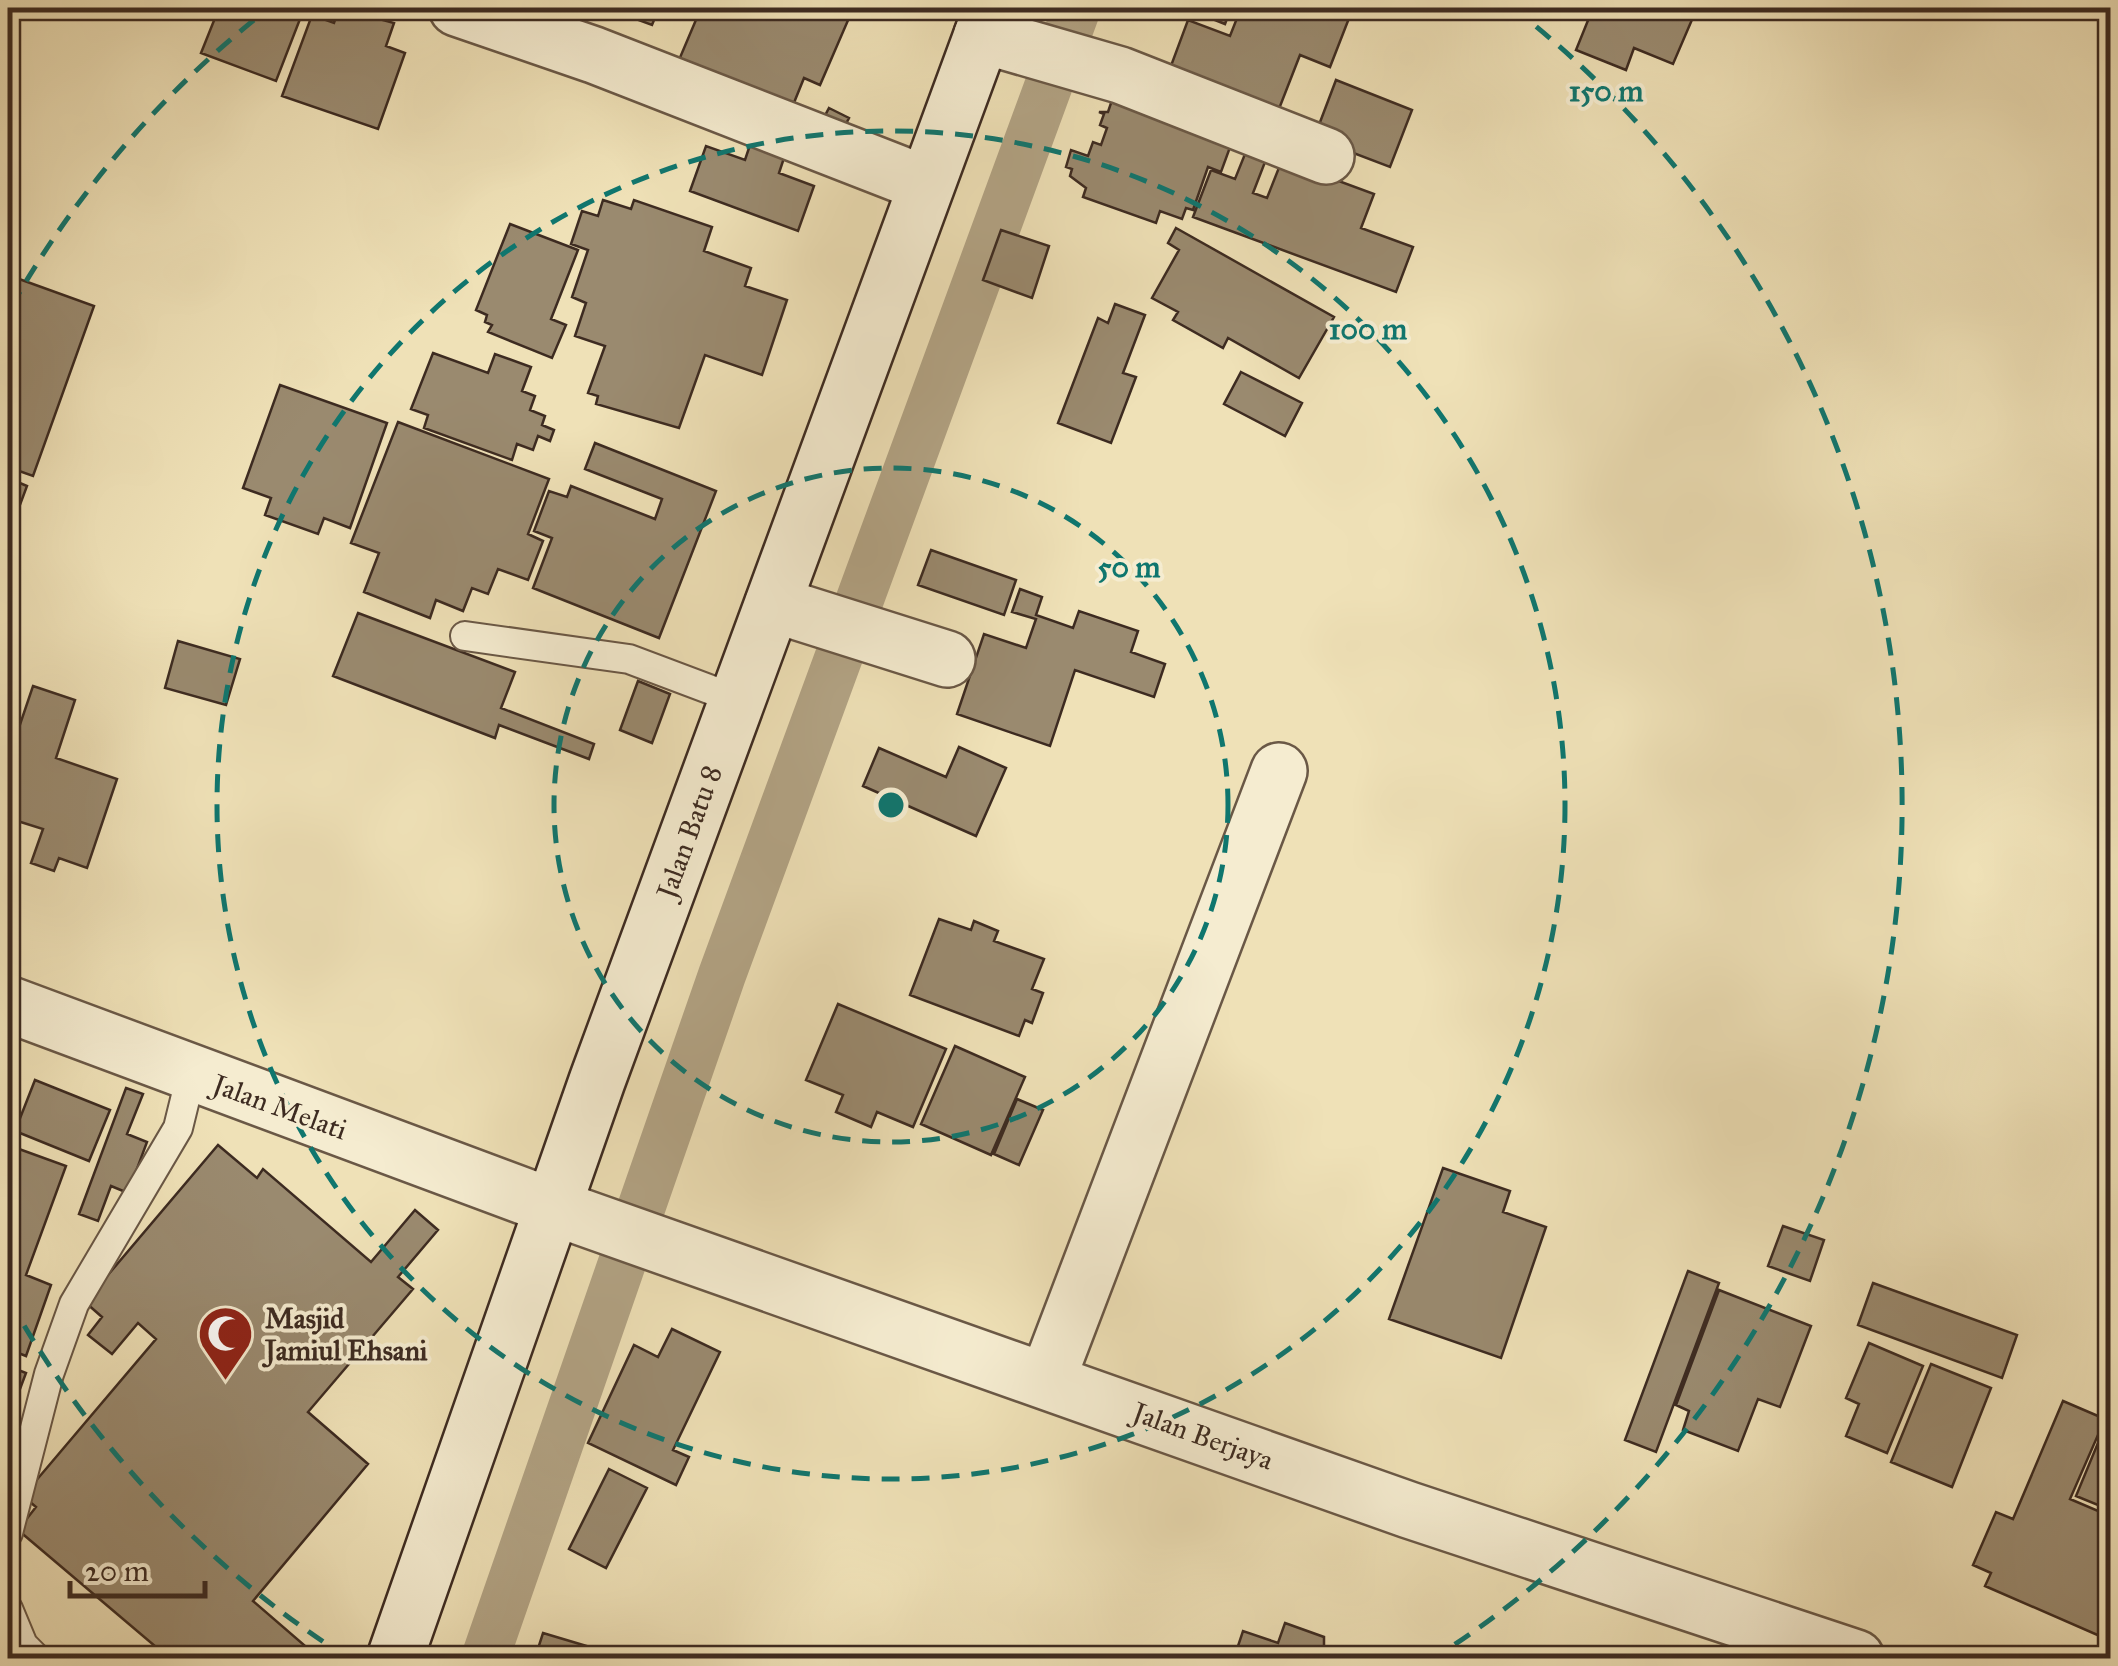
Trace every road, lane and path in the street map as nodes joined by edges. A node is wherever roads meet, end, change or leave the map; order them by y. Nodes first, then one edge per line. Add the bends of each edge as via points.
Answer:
1 (456, 8) edge
2 (998, 31) edge
3 (1326, 156) dead end
4 (925, 184) junction
5 (773, 604) junction
6 (465, 636) dead end
7 (932, 654) dead end
8 (738, 700) junction
9 (1280, 771) dead end
10 (8, 1004) edge
11 (191, 1075) junction
12 (553, 1207) junction
13 (1048, 1380) junction
14 (8, 1533) edge
15 (8, 1608) edge
16 (36, 1658) edge
17 (395, 1658) edge
18 (1856, 1658) edge

1 - 4 street via 594,54
2 - 3 street
2 - 4 street, Jalan Batu 8
4 - 5 street, Jalan Batu 8
5 - 7 street
5 - 8 street, Jalan Batu 8
6 - 8 lane via 629,659
8 - 12 street, Jalan Batu 8
9 - 13 street
10 - 11 street, Jalan Melati
11 - 12 street, Jalan Melati
11 - 14 lane via 178,1128 74,1304
12 - 13 street, Jalan Berjaya
12 - 17 street, Jalan Batu 8
13 - 18 street, Jalan Berjaya via 1409,1510
15 - 16 lane

